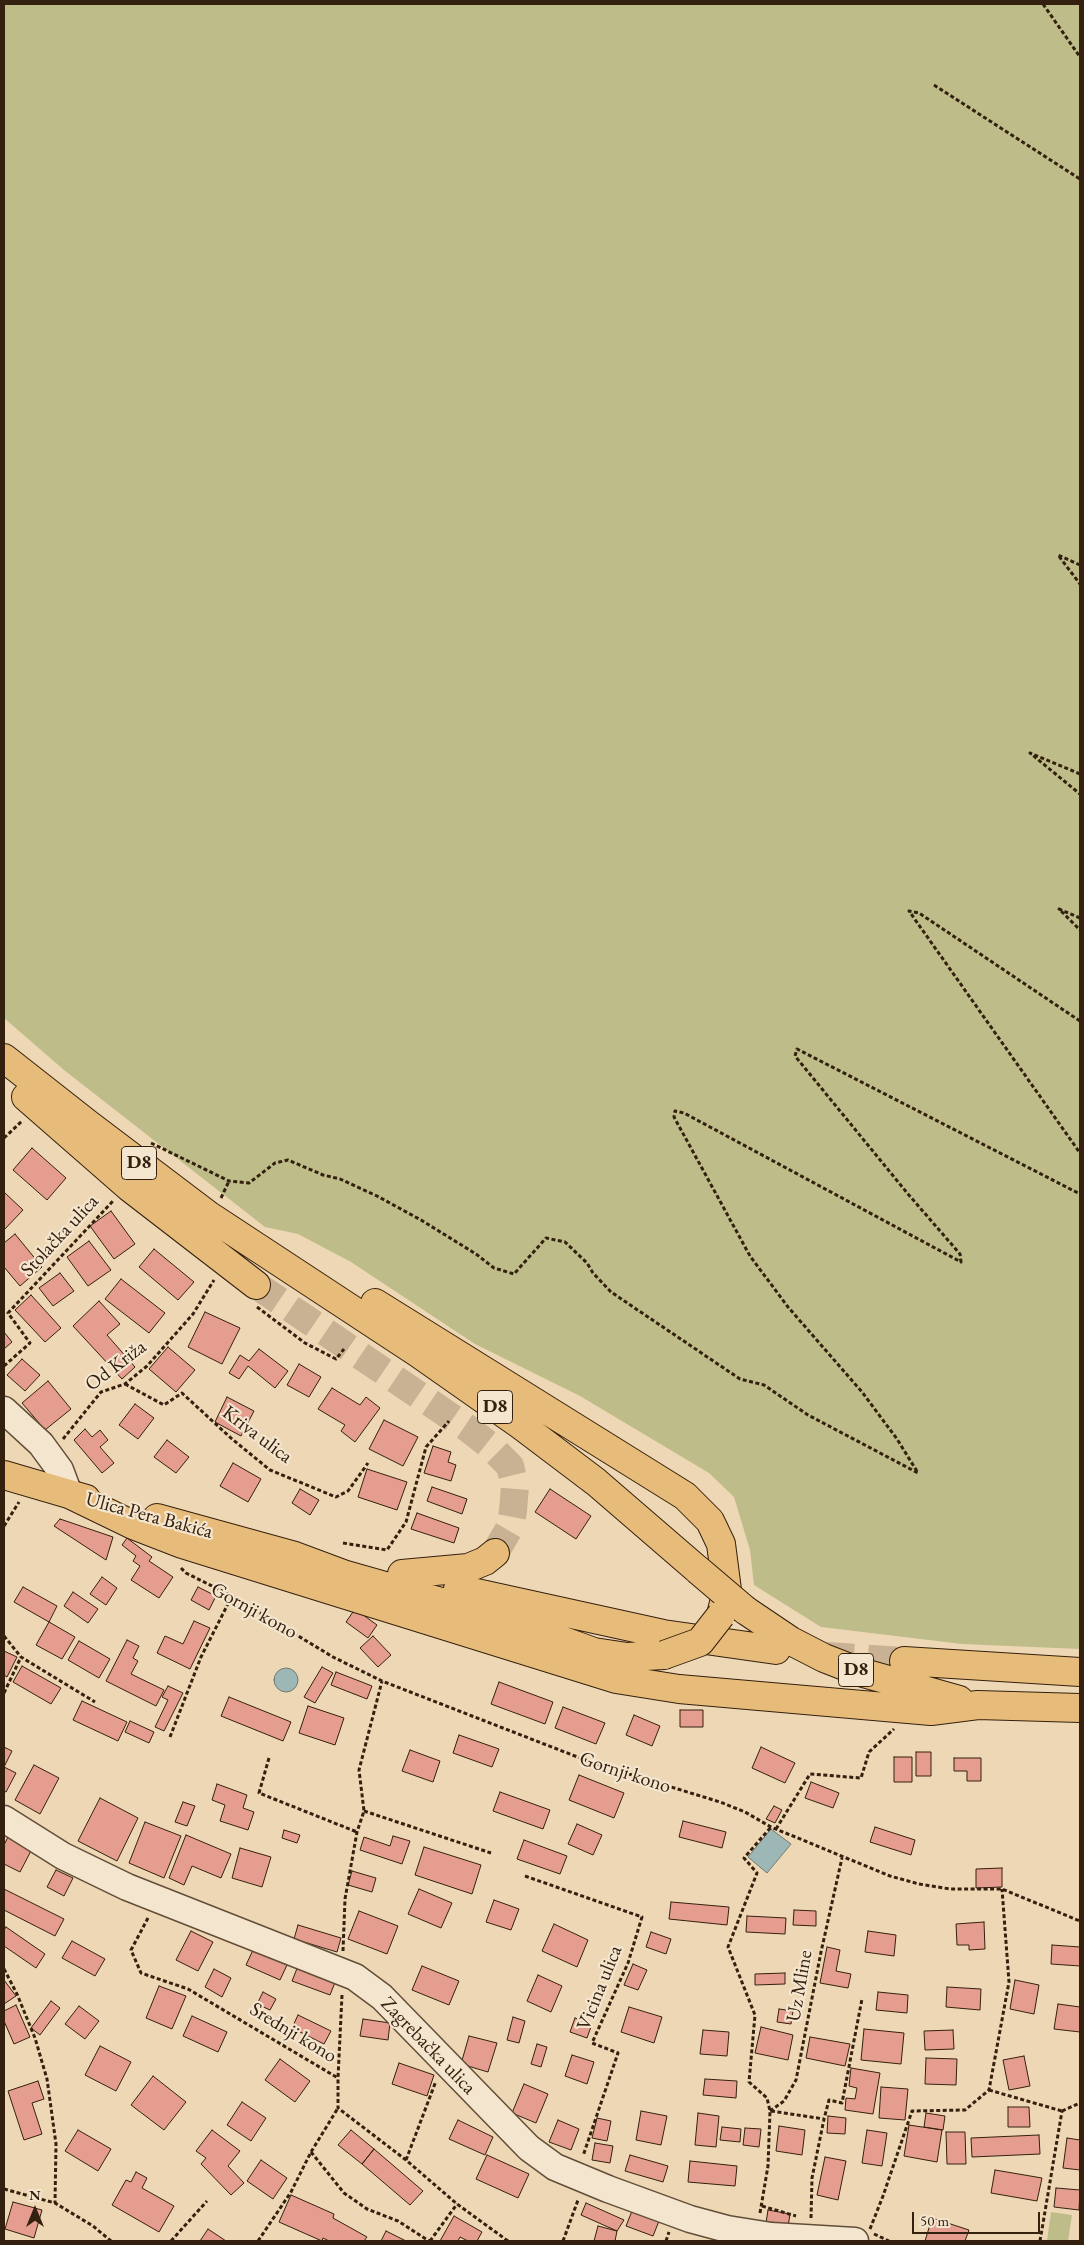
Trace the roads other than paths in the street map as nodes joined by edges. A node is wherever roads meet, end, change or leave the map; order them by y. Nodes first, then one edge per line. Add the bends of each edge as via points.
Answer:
1 (4, 1058) edge
2 (4, 1076) edge
3 (279, 1263) junction
4 (254, 1294) tunnel mouth
5 (4, 1410) edge
6 (4, 1475) edge
7 (69, 1494) junction
8 (495, 1554) tunnel mouth
9 (295, 1556) junction
10 (402, 1574) junction
11 (733, 1613) junction
12 (776, 1650) dead end
13 (904, 1661) tunnel mouth
14 (1080, 1672) edge
15 (978, 1705) junction
16 (1080, 1708) edge
17 (4, 1819) edge
18 (862, 2237) edge

1 - 3 main road, D8 via 158,1178
2 - 4 main road
3 - 11 main road, D8, bridge via 418,1353 596,1482 698,1570
3 - 11 main road via 312,1268 330,1275 685,1496 710,1521 722,1544
5 - 7 street via 41,1444 60,1470
6 - 7 main road, Ulica Pera Bakića
7 - 9 main road, Ulica Pera Bakića
7 - 15 main road via 133,1526 182,1544 616,1679 679,1689 899,1708 942,1710
8 - 10 main road via 468,1568
9 - 10 main road
9 - 11 main road, bridge via 346,1575 508,1621 594,1652 627,1658 664,1655 700,1642
10 - 12 main road via 663,1634
11 - 15 main road, D8 via 860,1672
13 - 14 main road
15 - 16 main road, D8
17 - 18 street, Zagrebačka ulica via 63,1856 127,1888 355,1977 382,1997 493,2113 539,2157 555,2167 690,2219 727,2229 771,2236

